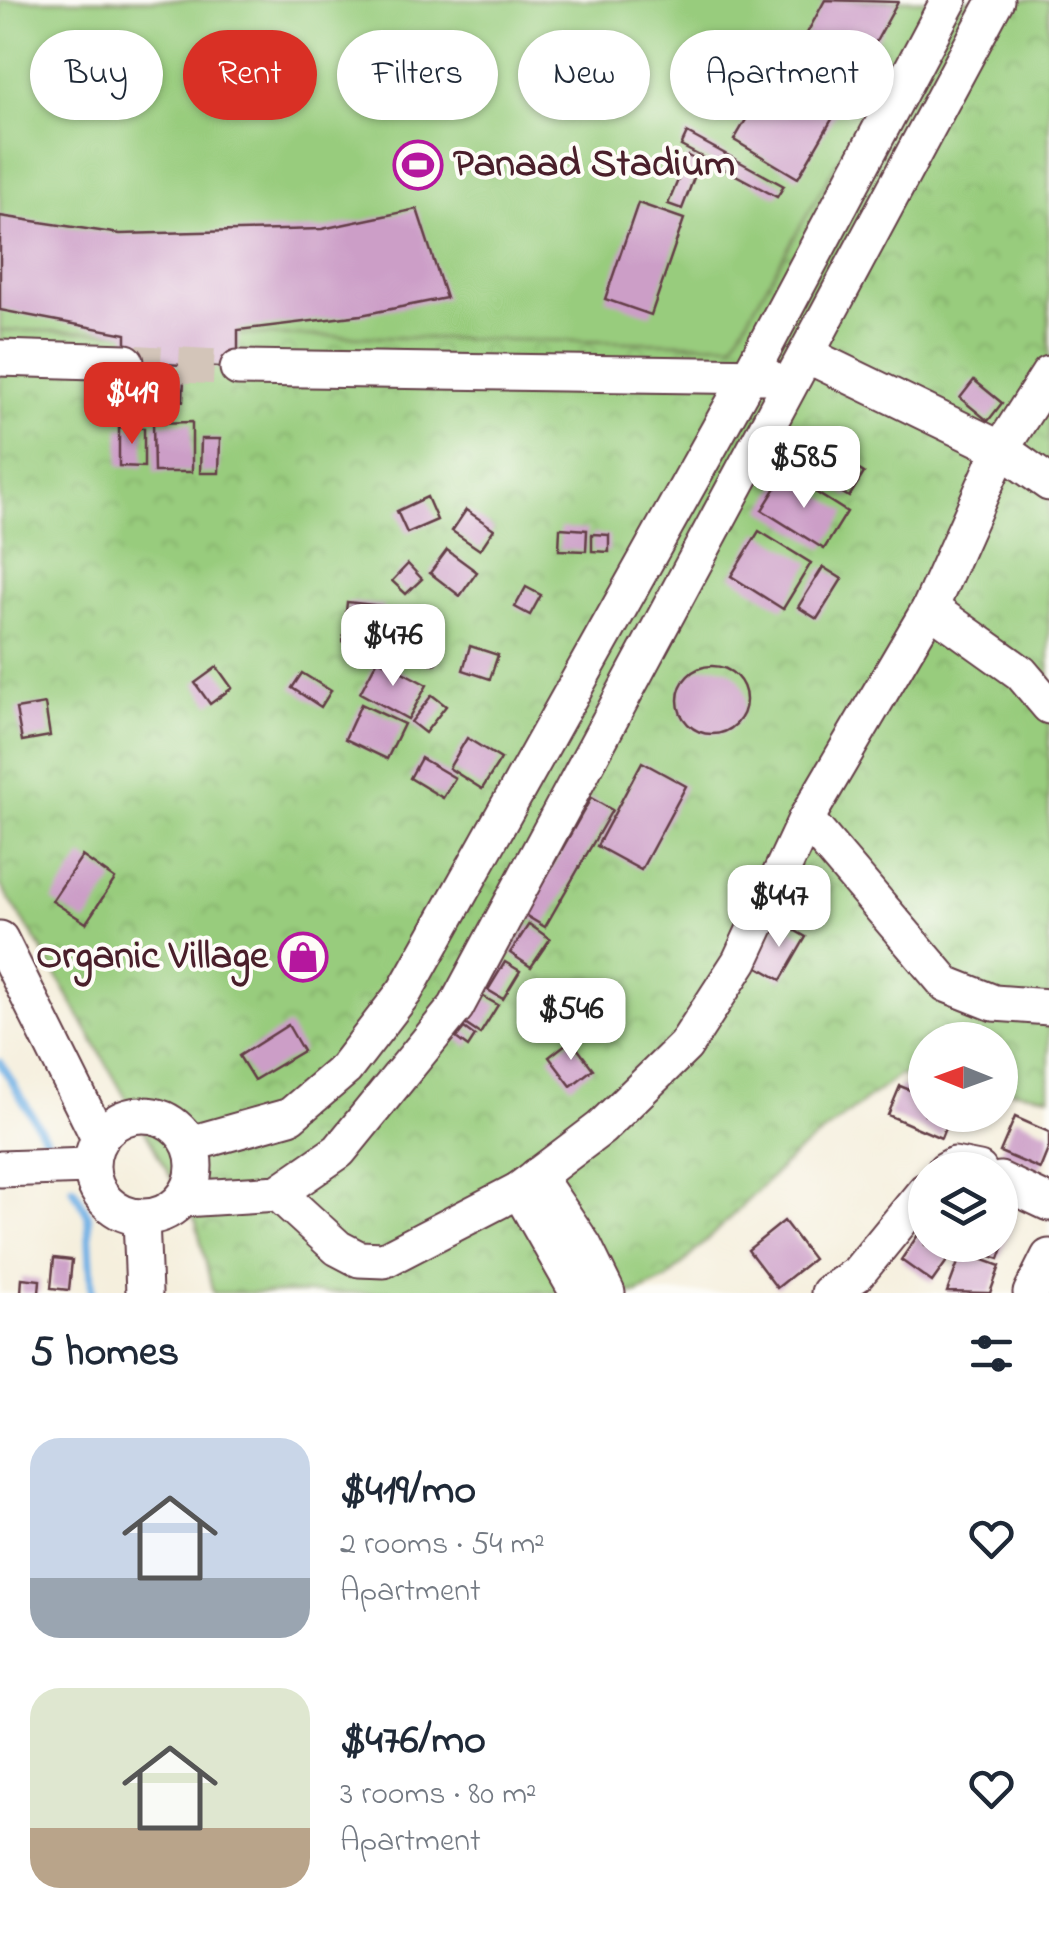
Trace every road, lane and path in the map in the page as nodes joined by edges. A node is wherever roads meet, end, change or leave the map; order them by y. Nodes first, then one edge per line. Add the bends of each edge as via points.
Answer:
1 (949, 0) edge
2 (996, 0) edge
3 (0, 358) edge
4 (126, 362) tunnel mouth
5 (800, 366) junction
6 (238, 368) tunnel mouth
7 (750, 374) junction
8 (1049, 374) edge
9 (1001, 449) junction
10 (1049, 483) edge
11 (930, 608) junction
12 (1049, 706) edge
13 (806, 819) junction
14 (0, 938) edge
15 (1049, 1007) edge
16 (190, 1144) junction
17 (94, 1152) junction
18 (0, 1169) edge
19 (528, 1183) junction
20 (1018, 1188) edge
21 (278, 1193) junction
22 (183, 1198) junction
23 (1049, 1202) edge
24 (908, 1212) edge
25 (140, 1218) junction
26 (1049, 1257) edge
27 (848, 1287) edge
28 (144, 1293) edge
29 (578, 1293) edge
30 (607, 1293) edge
31 (1031, 1293) edge

1 - 7 street
2 - 5 street
3 - 4 street
5 - 7 street
5 - 9 street
5 - 21 street via 456,1006 339,1152
6 - 7 street
7 - 16 street via 406,991 345,1069 290,1116
8 - 9 street
9 - 10 street
9 - 11 street
11 - 12 street via 1021,673
11 - 13 street
13 - 15 street via 946,984 994,1003
13 - 19 street via 740,961 685,1046 601,1128
14 - 17 street
16 - 17 street via 178,1126 144,1113 114,1122
16 - 22 street via 194,1173
17 - 18 street
17 - 25 street via 98,1192 117,1211
19 - 21 street via 384,1260 359,1260 338,1248
19 - 29 street
19 - 30 street via 584,1246
20 - 23 street
21 - 22 street
22 - 25 street via 167,1212
24 - 27 street
25 - 28 street
26 - 31 street

